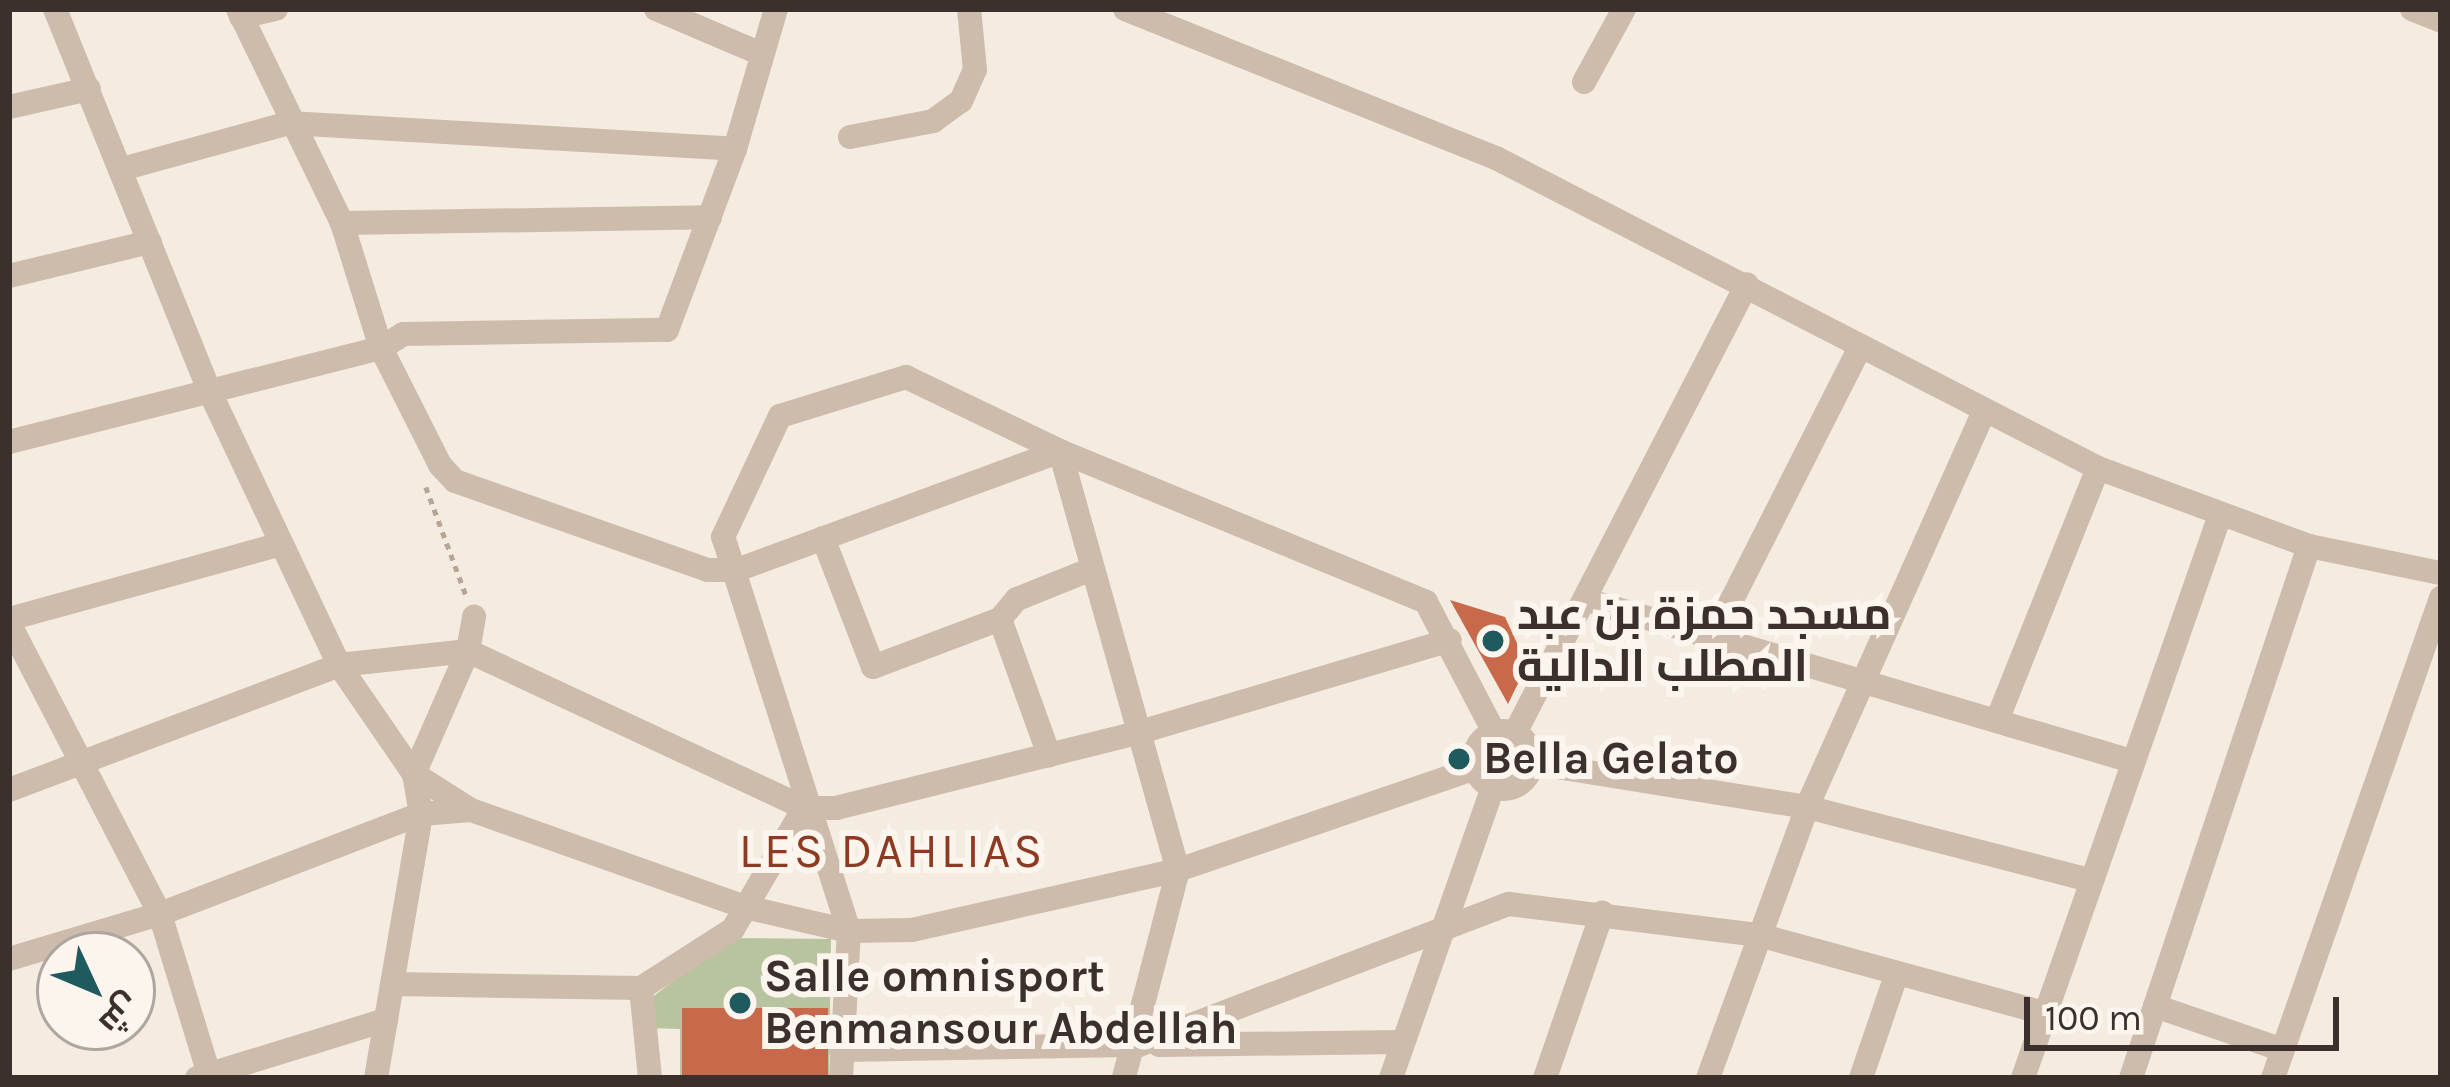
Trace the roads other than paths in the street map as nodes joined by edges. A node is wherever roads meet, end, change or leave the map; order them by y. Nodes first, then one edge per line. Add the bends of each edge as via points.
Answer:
1 (55, 9) edge
2 (276, 9) edge
3 (656, 9) edge
4 (776, 9) edge
5 (968, 9) edge
6 (1125, 9) edge
7 (1624, 9) edge
8 (2412, 9) edge
9 (240, 13) edge
10 (2441, 21) edge
11 (759, 53) junction
12 (1584, 82) dead end
13 (89, 89) junction
14 (9, 107) edge
15 (289, 122) junction
16 (850, 137) dead end
17 (735, 149) junction
18 (122, 170) junction
19 (710, 217) junction
20 (342, 223) junction
21 (150, 242) junction
22 (9, 276) edge
23 (1747, 284) junction
24 (381, 348) junction
25 (1859, 349) junction
26 (209, 390) junction
27 (1984, 412) junction
28 (9, 442) edge
29 (1060, 451) junction
30 (2098, 468) junction
31 (2220, 515) junction
32 (823, 538) junction
33 (278, 545) junction
34 (2309, 546) junction
35 (737, 570) junction
36 (1088, 571) junction
37 (2441, 573) edge
38 (2441, 598) edge
39 (1590, 601) junction
40 (474, 617) road end
41 (1000, 619) junction
42 (9, 621) edge
43 (1713, 637) junction
44 (1450, 640) junction
45 (468, 651) junction
46 (339, 665) junction
47 (1860, 684) junction
48 (1998, 718) junction
49 (1139, 732) junction
50 (1505, 732) junction
51 (1049, 755) junction
52 (2128, 760) junction
53 (1532, 763) junction
54 (78, 764) junction
55 (414, 774) junction
56 (1484, 777) junction
57 (9, 790) edge
58 (1807, 807) junction
59 (804, 808) junction
60 (471, 810) junction
61 (421, 814) junction
62 (1178, 870) junction
63 (2089, 880) junction
64 (745, 907) junction
65 (1602, 913) junction
66 (160, 914) junction
67 (1447, 928) junction
68 (849, 931) junction
69 (1759, 935) junction
70 (9, 959) edge
71 (1897, 973) junction
72 (394, 984) junction
73 (641, 988) junction
74 (2155, 1006) junction
75 (2045, 1013) junction
76 (386, 1020) junction
77 (1402, 1042) junction
78 (1138, 1045) junction
79 (841, 1050) junction
80 (2282, 1050) junction
81 (205, 1077) edge
82 (376, 1078) edge
83 (650, 1078) edge
84 (841, 1078) edge
85 (1124, 1078) edge
86 (1391, 1078) edge
87 (1545, 1078) edge
88 (1708, 1078) edge
89 (1861, 1078) edge
90 (2024, 1078) edge
91 (2131, 1078) edge
92 (2273, 1078) edge

1 - 13 street
2 - 9 street
3 - 11 street
4 - 11 street
5 - 16 street via 975,70 961,100 932,121
6 - 23 street via 1496,158
7 - 12 street
8 - 10 street
9 - 15 street
11 - 17 street
13 - 14 street
13 - 18 street
15 - 17 street
15 - 18 street
15 - 20 street
17 - 19 street
18 - 21 street
19 - 20 street
19 - 24 street via 667,330 403,334
20 - 24 street
21 - 22 street
21 - 26 street
23 - 25 street
23 - 39 street
24 - 26 street
24 - 35 street via 455,481 708,570
25 - 27 street
25 - 43 street
26 - 28 street
26 - 33 street
27 - 30 street
27 - 47 street
29 - 32 street
29 - 35 street via 906,377 780,416 723,537
29 - 36 street
29 - 44 street via 1426,602
30 - 31 street
30 - 48 street
31 - 34 street
31 - 52 street
32 - 35 street
32 - 41 street via 873,667
33 - 42 street
33 - 46 street
34 - 37 street
34 - 74 street
35 - 59 street via 792,738
36 - 41 street via 1017,598
36 - 49 street
38 - 80 street
39 - 43 street
39 - 50 street
40 - 45 street
41 - 51 street
42 - 54 street
43 - 47 street
44 - 49 street
44 - 50 street
45 - 46 street
45 - 55 street
45 - 59 street
46 - 54 street
46 - 55 street
47 - 48 street
47 - 58 street
48 - 52 street
49 - 51 street
49 - 62 street
50 - 53 street
50 - 56 street via 1476,751
51 - 59 street via 836,808
52 - 63 street
53 - 56 street via 1518,784
53 - 58 street
54 - 57 street
54 - 66 street
55 - 60 street
55 - 61 street
56 - 62 street
56 - 67 street
58 - 63 street
58 - 69 street
59 - 64 street
59 - 68 street
60 - 61 street
60 - 64 street via 657,883
61 - 66 street
61 - 72 street
62 - 68 street via 912,930
62 - 78 street
63 - 75 street
64 - 68 street
64 - 73 street via 705,954
65 - 67 street via 1508,904
65 - 69 street
65 - 87 street
66 - 70 street
66 - 81 street
67 - 77 street
67 - 78 street
68 - 79 street
69 - 71 street
69 - 88 street
71 - 75 street
71 - 89 street
72 - 73 street
72 - 76 street
73 - 83 street
74 - 80 street
74 - 91 street
75 - 90 street
76 - 81 street
76 - 82 street
77 - 78 street
77 - 86 street
78 - 79 street
78 - 85 street
79 - 84 street
80 - 92 street

